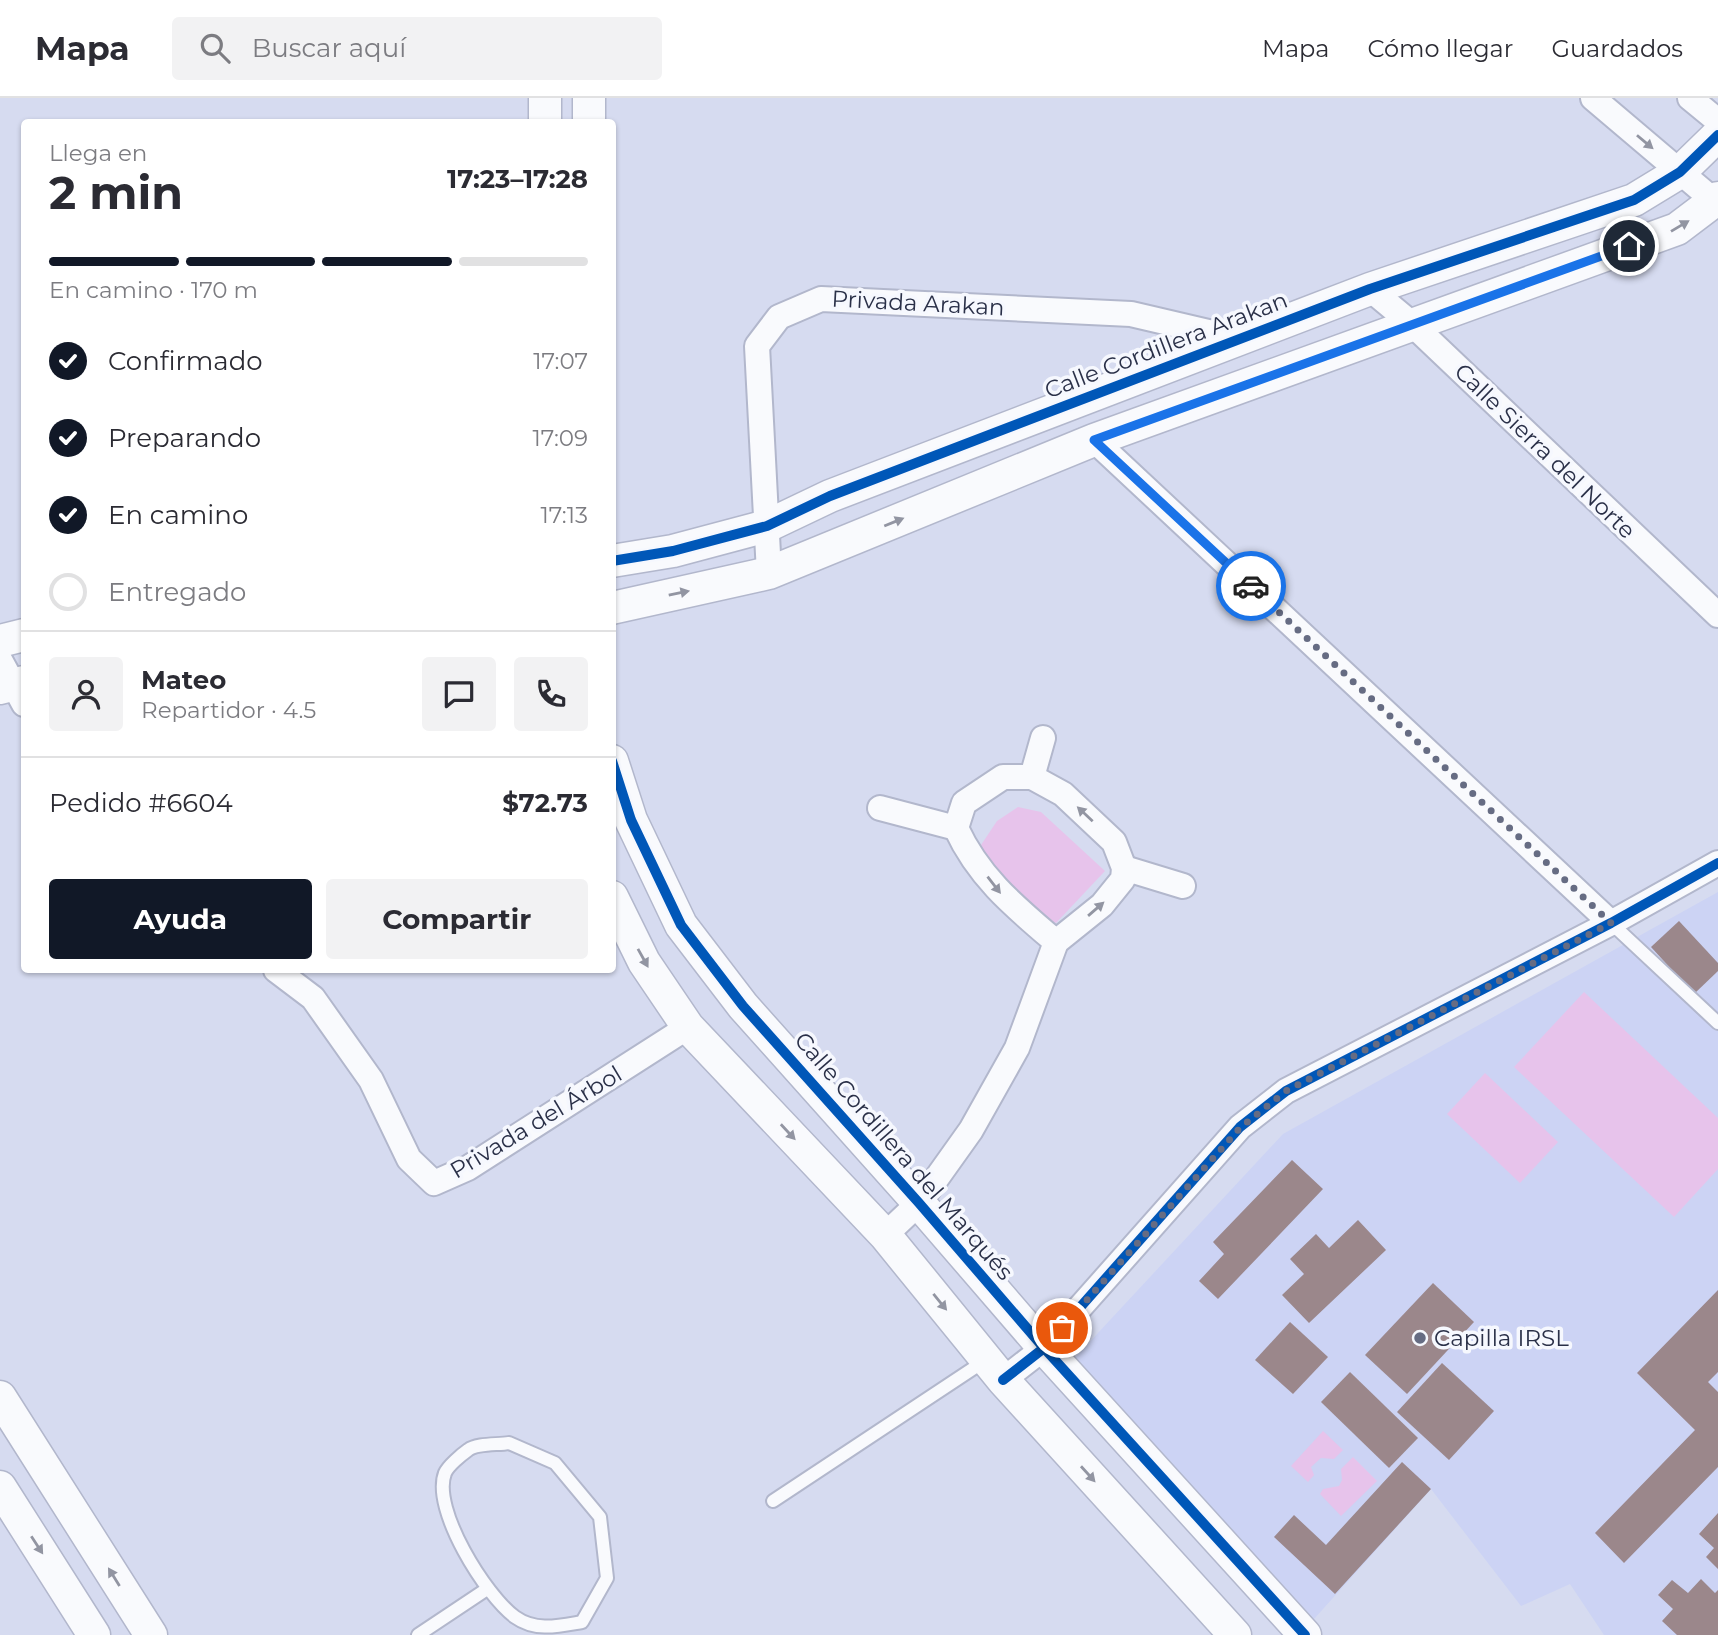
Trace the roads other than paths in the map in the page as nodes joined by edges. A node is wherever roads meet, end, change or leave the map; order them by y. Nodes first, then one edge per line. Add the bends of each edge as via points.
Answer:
1 (545, 98) edge
2 (589, 98) edge
3 (1593, 98) edge
4 (1690, 98) edge
5 (545, 119) edge
6 (589, 119) edge
7 (1718, 121) edge
8 (1718, 135) edge
9 (1680, 172) junction
10 (1717, 201) edge
11 (1370, 289) junction
12 (1412, 324) junction
13 (1238, 340) junction
14 (1094, 440) junction
15 (766, 526) junction
16 (616, 560) edge
17 (769, 573) junction
18 (616, 607) edge
19 (1718, 615) edge
20 (21, 636) edge
21 (0, 641) edge
22 (1043, 738) dead end
23 (616, 773) edge
24 (1032, 777) junction
25 (880, 808) dead end
26 (956, 828) junction
27 (1718, 863) edge
28 (1124, 868) junction
29 (1183, 886) dead end
30 (616, 905) edge
31 (1611, 923) junction
32 (1056, 942) junction
33 (280, 973) edge
34 (1718, 1023) edge
35 (688, 1027) junction
36 (919, 1203) junction
37 (885, 1234) junction
38 (1044, 1348) junction
39 (995, 1370) junction
40 (0, 1397) edge
41 (0, 1487) edge
42 (773, 1501) dead end
43 (487, 1589) junction
44 (139, 1631) edge
45 (94, 1635) edge
46 (418, 1635) edge
47 (1235, 1635) edge
48 (1305, 1635) edge

1 - 5 street
2 - 6 street
3 -> 9 street
4 - 7 street
8 - 9 street, Calle Cordillera Arakan
9 - 10 street
9 - 11 street, Calle Cordillera Arakan via 1634,201
12 -> 10 street via 1677,229
11 - 12 street, Calle Sierra del Norte
11 - 13 street, Calle Cordillera Arakan
12 - 14 street
12 - 19 street, Calle Sierra del Norte
13 - 15 street, Calle Cordillera Arakan via 831,495
13 - 15 street, Privada Arakan via 1131,314 821,299 779,317 757,346
17 -> 14 street
14 - 31 street
15 - 16 street, Calle Cordillera Arakan via 673,551
15 - 17 street, Privada Arakan
18 -> 17 street
20 - 21 street
22 - 24 street
23 - 36 street, Calle Cordillera del Marqués via 631,820 681,925 743,1006
24 - 26 street via 1003,777 964,803
28 -> 24 street via 1114,842 1063,794
25 - 26 street
26 -> 32 street via 966,849 1002,895
27 - 31 street
28 - 29 street
32 -> 28 street via 1102,905 1123,879
30 -> 35 street via 644,962
31 - 34 lane
31 - 38 street via 1286,1091 1240,1128
32 - 36 street via 1017,1048 971,1130
33 - 35 street, Privada del Árbol via 313,998 370,1080 409,1159 434,1183 468,1168
35 -> 37 street
36 - 37 street
36 - 38 street, Calle Cordillera del Marqués
37 -> 39 street
38 - 39 street
38 - 48 street, Calle Cordillera del Marqués
39 - 42 lane
39 -> 47 street
44 -> 40 street
41 -> 45 street
43 - 43 lane via 516,1618 546,1628 582,1622 607,1578 600,1517 555,1463 509,1443 470,1448 446,1473 443,1502 454,1532
43 - 46 lane

